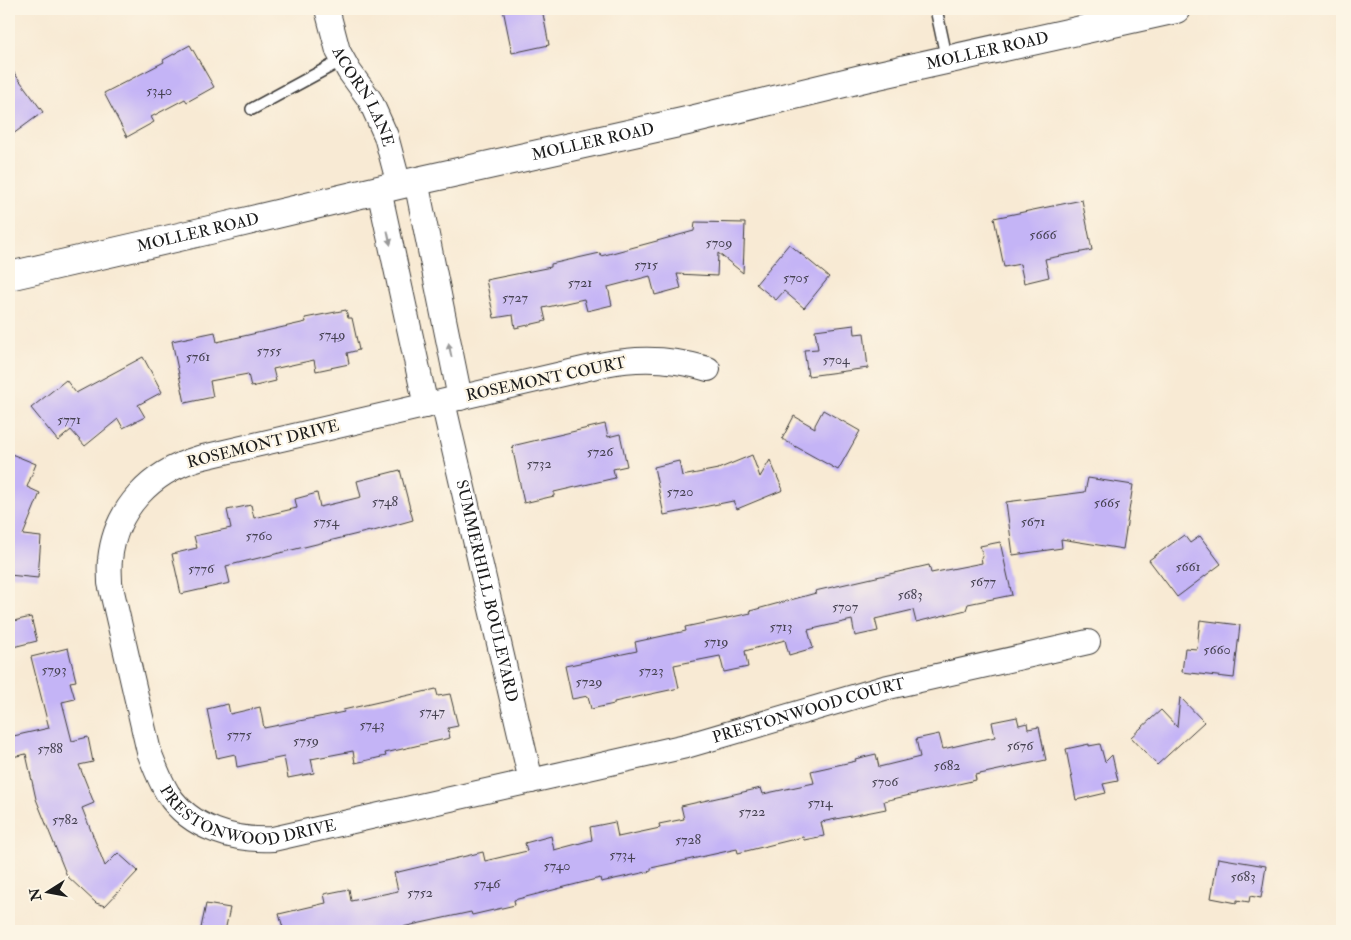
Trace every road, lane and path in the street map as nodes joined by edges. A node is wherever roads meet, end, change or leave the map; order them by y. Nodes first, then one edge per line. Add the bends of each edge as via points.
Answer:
1 (327, 9) edge
2 (936, 9) edge
3 (1176, 9) edge
4 (344, 59) junction
5 (947, 60) junction
6 (252, 109) dead end
7 (398, 185) junction
8 (9, 276) edge
9 (708, 368) dead end
10 (443, 402) junction
11 (112, 595) joint
12 (1088, 642) dead end
13 (531, 780) junction

1 - 4 street, ACORN LANE via 338,51
2 - 5 lane
3 - 5 street, MOLLER ROAD
4 - 6 lane
4 - 7 street, ACORN LANE via 374,109 391,151
5 - 7 street, MOLLER ROAD
7 - 8 street, MOLLER ROAD
10 -> 7 street, SUMMERHILL BOULEVARD
7 -> 10 street, SUMMERHILL BOULEVARD
9 - 10 street, ROSEMONT COURT via 665,360 614,362
10 - 11 street, ROSEMONT DRIVE via 199,458 165,472 137,494 124,514 110,559
10 - 13 street, SUMMERHILL BOULEVARD
11 - 13 street, PRESTONWOOD DRIVE via 157,775 176,804 194,820 215,831 237,838 273,839
12 - 13 street, PRESTONWOOD COURT via 884,688 686,746

